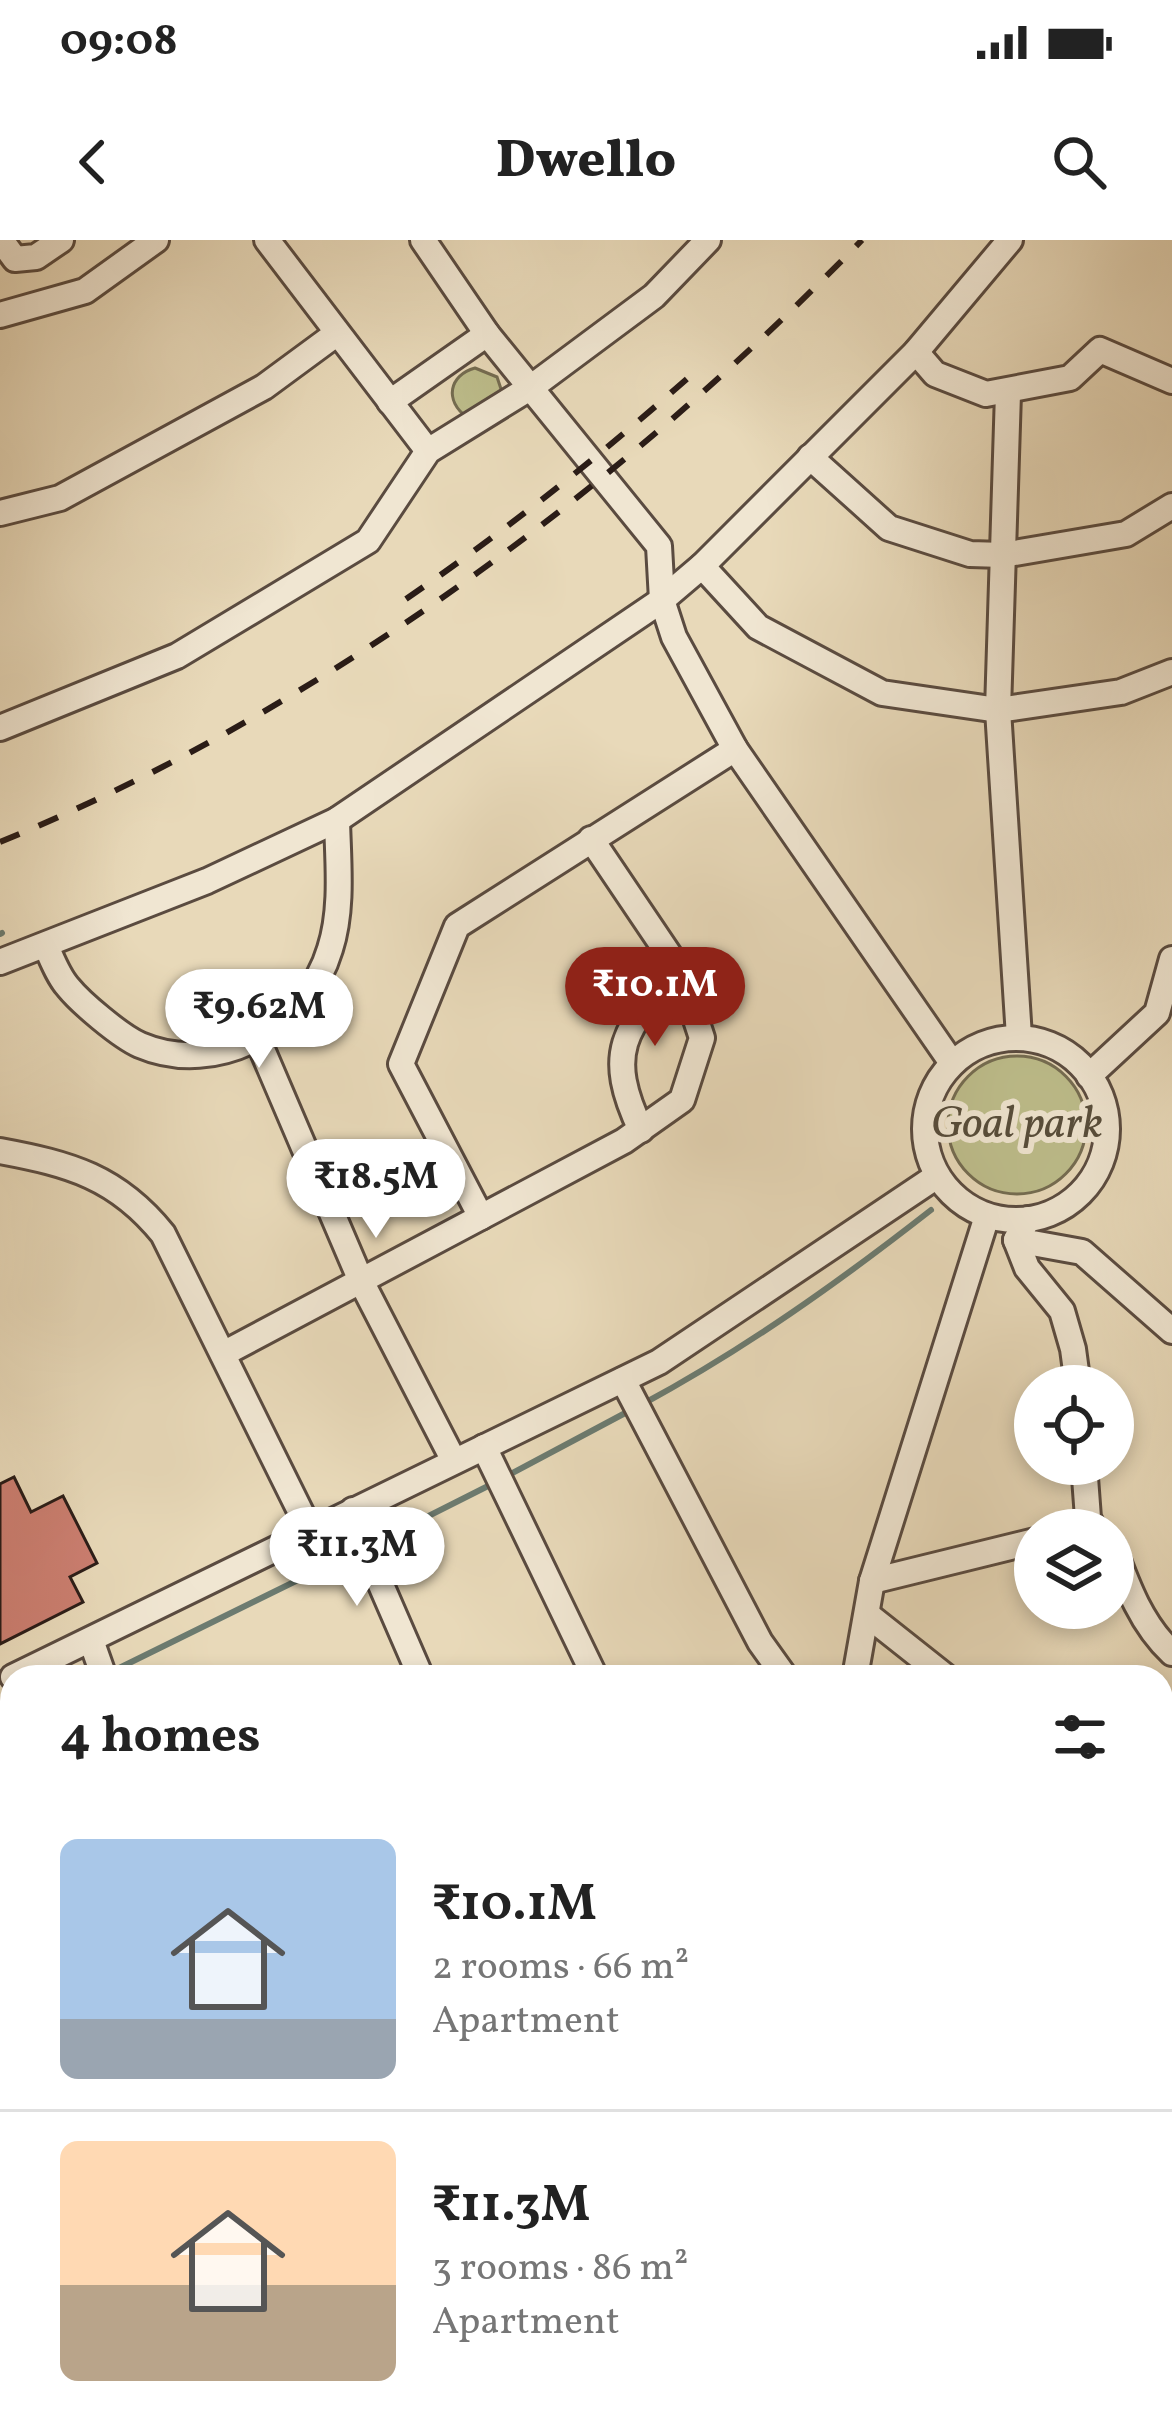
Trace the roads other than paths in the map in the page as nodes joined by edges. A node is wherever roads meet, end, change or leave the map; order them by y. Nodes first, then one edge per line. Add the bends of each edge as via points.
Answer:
1 (1, 240) edge
2 (61, 240) edge
3 (157, 240) edge
4 (267, 240) edge
5 (708, 240) edge
6 (1010, 240) edge
7 (436, 245) edge
8 (0, 315) edge
9 (336, 334) junction
10 (487, 334) junction
11 (916, 352) junction
12 (1172, 381) edge
13 (533, 386) junction
14 (1008, 393) junction
15 (390, 402) junction
16 (428, 451) junction
17 (810, 457) junction
18 (1172, 506) edge
19 (0, 513) edge
20 (1003, 554) junction
21 (702, 566) junction
22 (662, 600) junction
23 (1172, 673) edge
24 (998, 710) junction
25 (0, 728) edge
26 (735, 749) junction
27 (337, 820) junction
28 (591, 839) junction
29 (46, 946) junction
30 (1172, 959) edge
31 (0, 962) edge
32 (680, 970) junction
33 (1019, 1037) junction
34 (257, 1040) junction
35 (952, 1063) junction
36 (1090, 1076) junction
37 (641, 1130) junction
38 (0, 1151) edge
39 (937, 1176) junction
40 (987, 1216) junction
41 (481, 1217) junction
42 (1022, 1229) junction
43 (361, 1281) junction
44 (1172, 1330) edge
45 (223, 1354) junction
46 (1075, 1365) edge
47 (623, 1380) junction
48 (484, 1447) junction
49 (454, 1461) junction
50 (353, 1510) junction
51 (310, 1531) junction
52 (1014, 1546) edge
53 (872, 1581) junction
54 (1134, 1600) edge
55 (868, 1616) junction
56 (91, 1640) junction
57 (1172, 1653) edge
58 (38, 1665) edge
59 (100, 1665) edge
60 (408, 1665) edge
61 (589, 1665) edge
62 (776, 1665) edge
63 (858, 1665) edge
64 (931, 1665) edge

1 - 2 street via 15,259 36,257
3 - 8 street via 85,291
4 - 9 street
5 - 13 street via 654,296
6 - 11 street
7 - 10 street
9 - 15 street
9 - 19 street via 263,387 60,498
10 - 13 street
10 - 15 street
11 - 14 street via 935,374 986,394
11 - 17 street
12 - 14 street via 1100,350 1070,378
13 - 16 street
13 - 22 street via 659,547
14 - 20 street
15 - 16 street
16 - 25 street via 368,541 177,656
17 - 20 street via 889,527 970,554
17 - 21 street
18 - 20 street via 1126,534
20 - 24 street
21 - 22 street
21 - 24 street via 758,627 883,693
22 - 26 street
22 - 27 street
23 - 24 street via 1121,692
24 - 33 street
26 - 28 street
26 - 35 street
27 - 29 street
27 - 34 street via 330,950 302,1004
28 - 32 street
28 - 41 street via 457,926 400,1064
29 - 31 street
29 - 34 street via 66,986 139,1045 196,1057
30 - 36 street via 1157,1013
32 - 37 street via 645,1008 620,1055 623,1091
32 - 37 street via 702,1038 682,1100
33 - 35 street via 972,1048
33 - 36 street via 1069,1054
34 - 43 street
35 - 39 street via 925,1117
36 - 42 street via 1106,1117 1100,1163 1071,1201
37 - 41 street
38 - 45 street via 55,1161 139,1204 164,1234
39 - 40 street
39 - 47 street
40 - 42 street
40 - 53 street
41 - 43 street
42 - 44 street via 1082,1252
42 - 46 street via 1027,1268 1062,1311
43 - 45 street
43 - 49 street
45 - 51 street
47 - 48 street
47 - 62 street
48 - 49 street
48 - 61 street
49 - 50 street
50 - 51 street
50 - 60 street
51 - 56 street
52 - 53 street
53 - 55 street
54 - 57 street
55 - 63 street
55 - 64 street
56 - 58 street
56 - 59 street

